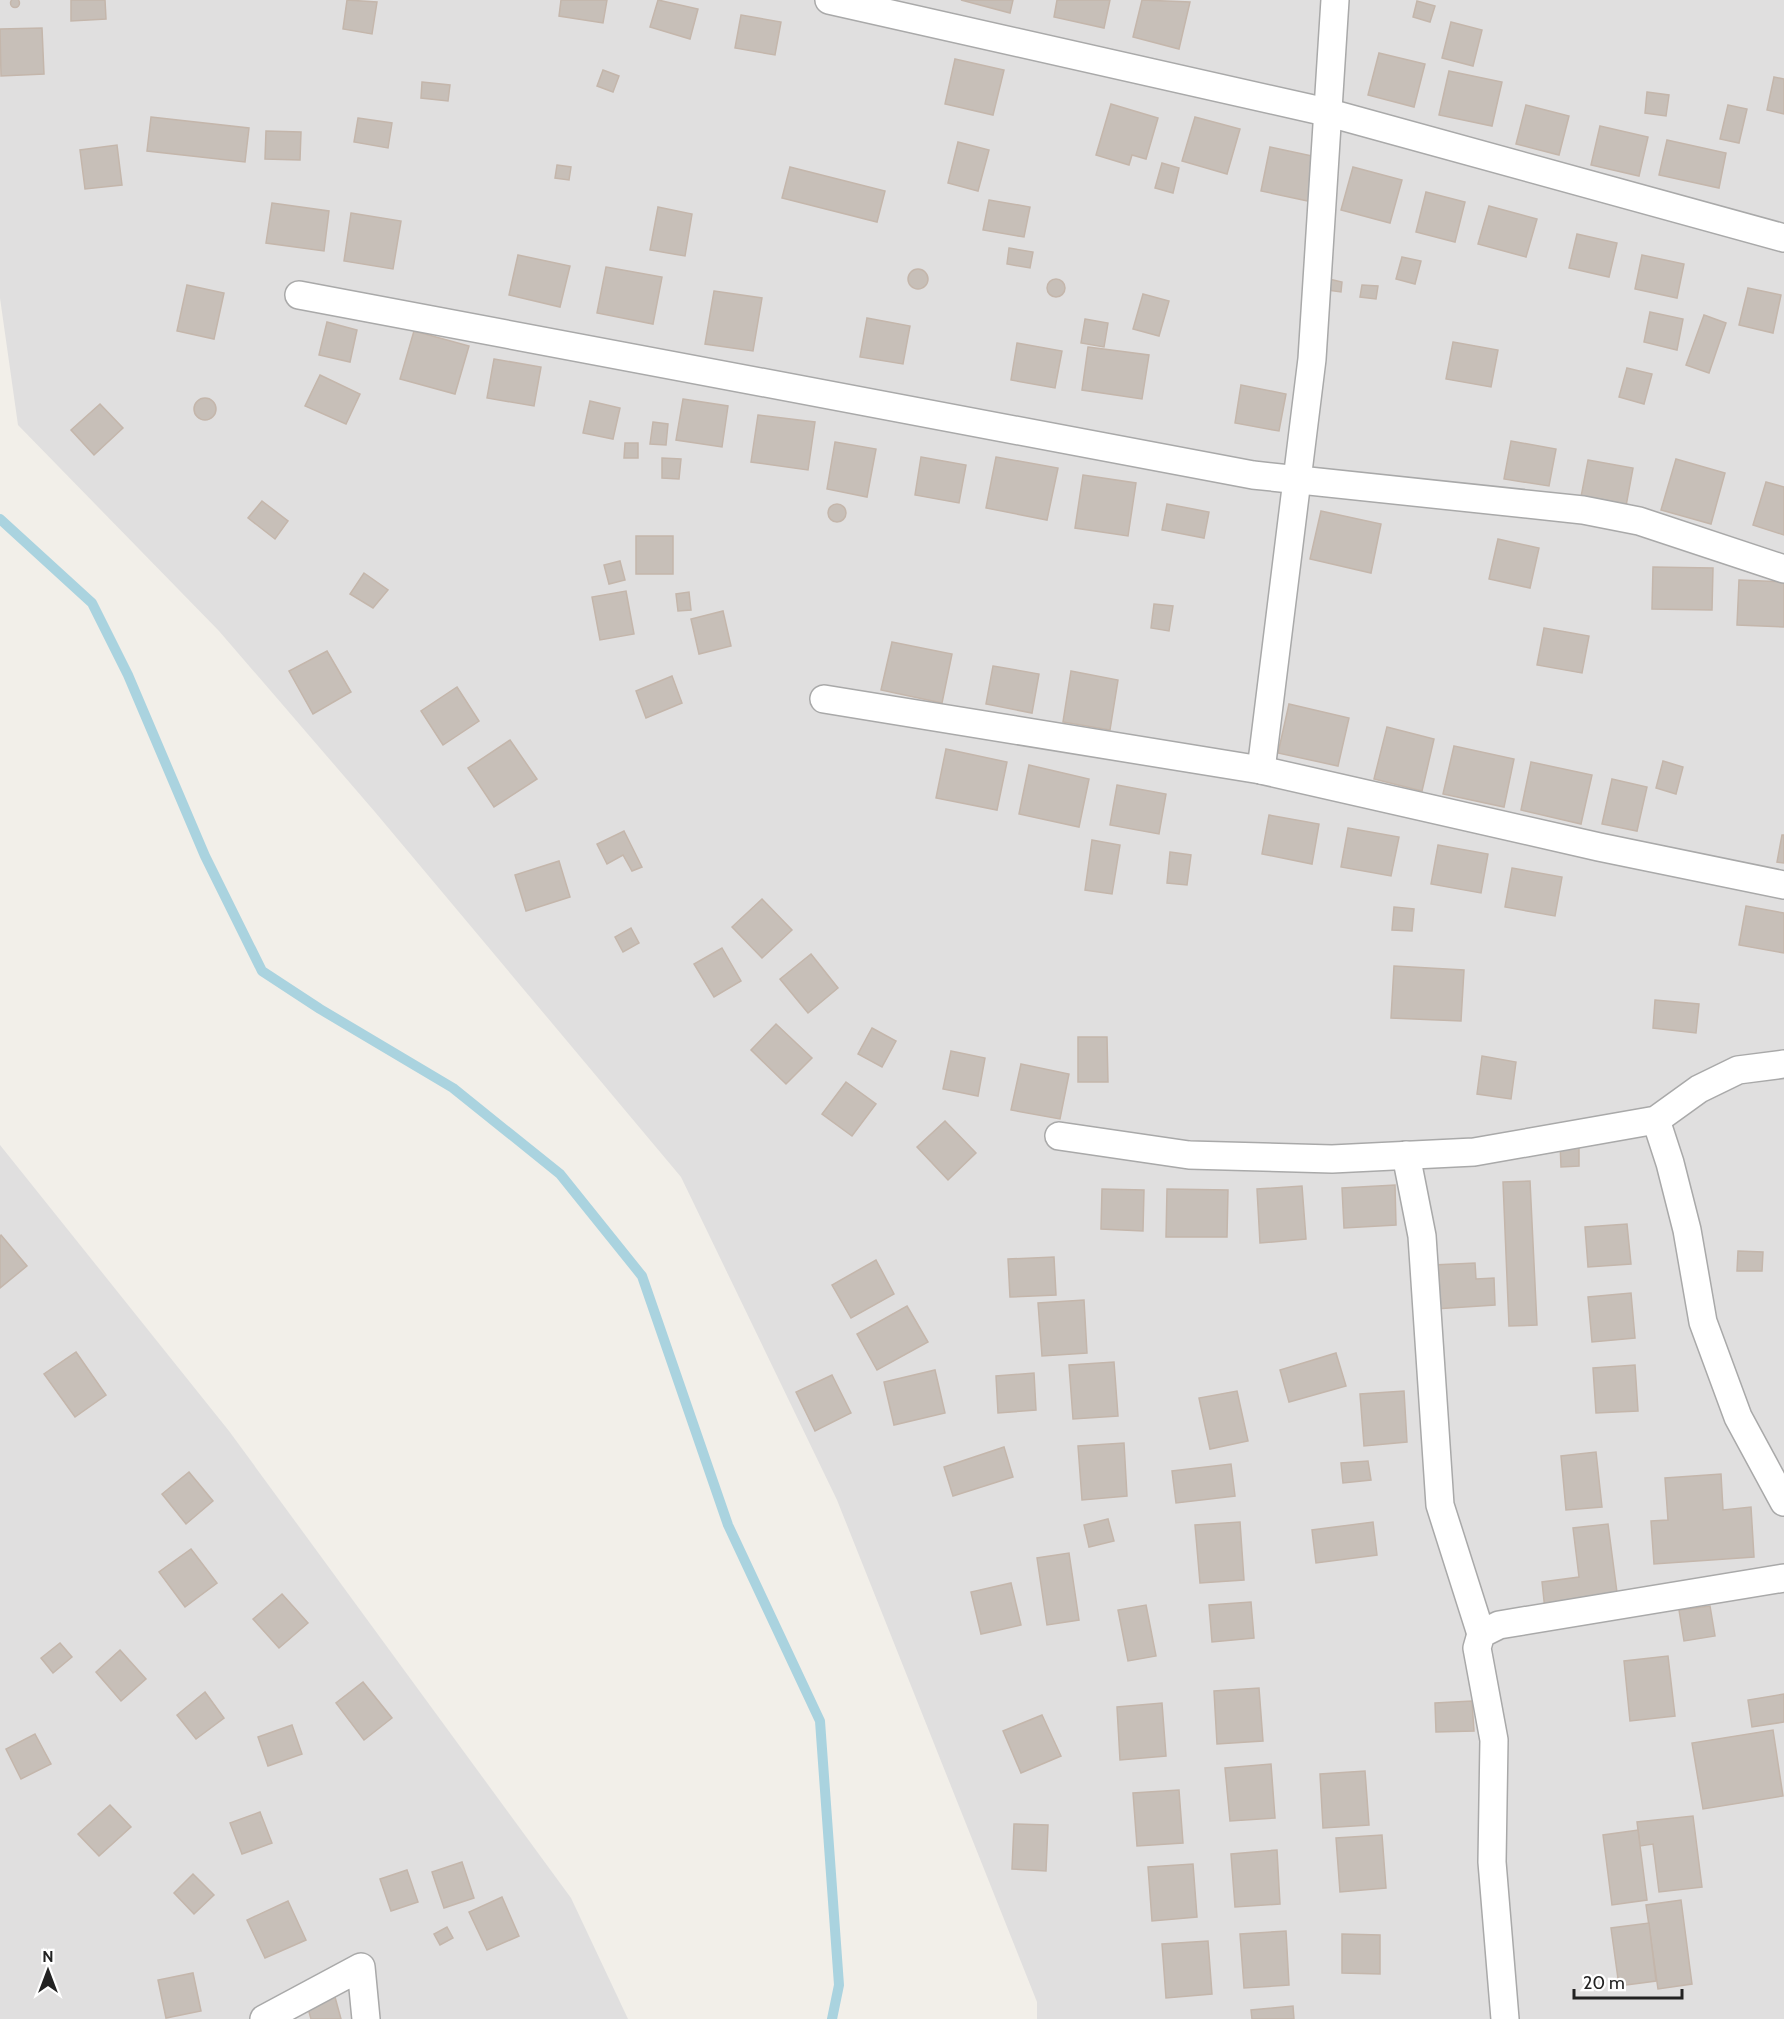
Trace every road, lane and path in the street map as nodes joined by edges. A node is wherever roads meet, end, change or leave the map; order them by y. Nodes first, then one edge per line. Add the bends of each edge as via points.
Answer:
1 (829, 0) edge
2 (1335, 0) edge
3 (1326, 112) junction
4 (1784, 238) edge
5 (299, 296) dead end
6 (1297, 480) junction
7 (1784, 569) edge
8 (824, 699) dead end
9 (1262, 770) junction
10 (1784, 885) edge
11 (1784, 1064) edge
12 (1656, 1120) junction
13 (1059, 1136) dead end
14 (1406, 1155) junction
15 (1784, 1502) edge
16 (1784, 1578) edge
17 (1481, 1634) junction
18 (264, 2019) edge
19 (366, 2019) edge
20 (1505, 2019) edge

1 - 3 street
2 - 3 street
3 - 4 street
3 - 6 street via 1312,359
5 - 6 street via 1242,473
6 - 7 street via 1583,510 1639,521
6 - 9 street
8 - 9 street
9 - 10 street
11 - 12 street via 1738,1070 1699,1089
12 - 14 street via 1474,1152
12 - 15 street via 1687,1230 1703,1322 1738,1417
13 - 14 street via 1189,1155 1332,1159
14 - 17 street via 1422,1236 1440,1505
16 - 17 street via 1499,1625
17 - 20 street via 1476,1648 1494,1740 1492,1862
18 - 19 street via 361,1967

